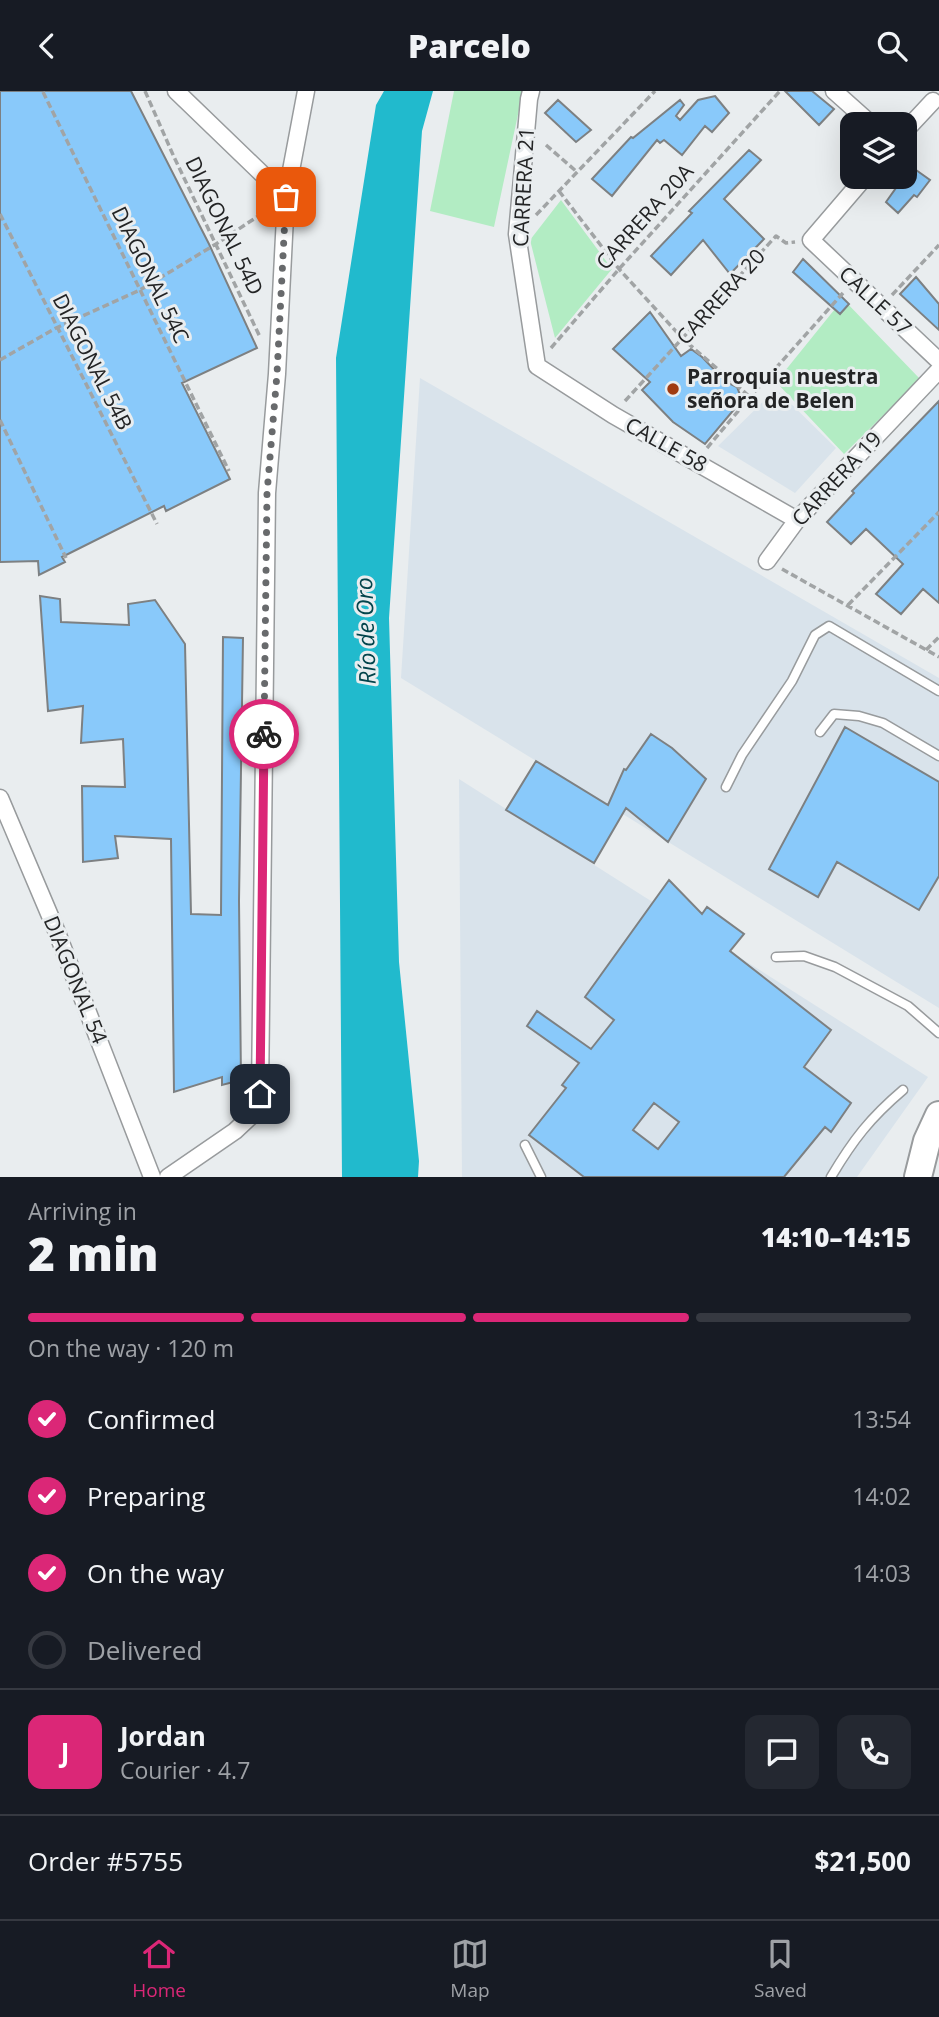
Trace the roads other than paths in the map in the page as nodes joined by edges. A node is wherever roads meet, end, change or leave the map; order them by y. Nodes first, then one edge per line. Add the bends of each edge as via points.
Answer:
1 (176, 91) edge
2 (306, 91) edge
3 (531, 91) edge
4 (834, 91) edge
5 (931, 100) edge
6 (858, 112) edge
7 (917, 117) edge
8 (855, 189) edge
9 (286, 197) junction
10 (939, 361) edge
11 (537, 366) joint
12 (939, 370) edge
13 (797, 520) junction
14 (767, 561) road end
15 (939, 691) edge
16 (820, 732) dead end
17 (939, 756) edge
18 (726, 787) dead end
19 (0, 798) edge
20 (776, 957) dead end
21 (939, 1033) edge
22 (903, 1090) dead end
23 (939, 1115) edge
24 (525, 1145) dead end
25 (148, 1172) edge
26 (168, 1177) edge
27 (541, 1177) edge
28 (831, 1177) edge
29 (918, 1177) edge

1 - 9 street
2 - 9 street
3 - 11 street, CARRERA 21 via 517,234
4 - 6 street
5 - 7 street
8 - 10 street, CALLE 57 via 811,240
9 - 26 street via 267,493 260,1094 251,1117
11 - 13 street, CALLE 58
12 - 13 street, CARRERA 19
13 - 14 street, CARRERA 19
15 - 18 lane via 829,626 815,635
16 - 17 lane via 834,714 859,716 883,723
19 - 25 street, DIAGONAL 54 via 56,930
20 - 21 lane via 804,956 835,967 908,1006
22 - 28 lane via 853,1141
23 - 29 highway
24 - 27 lane

